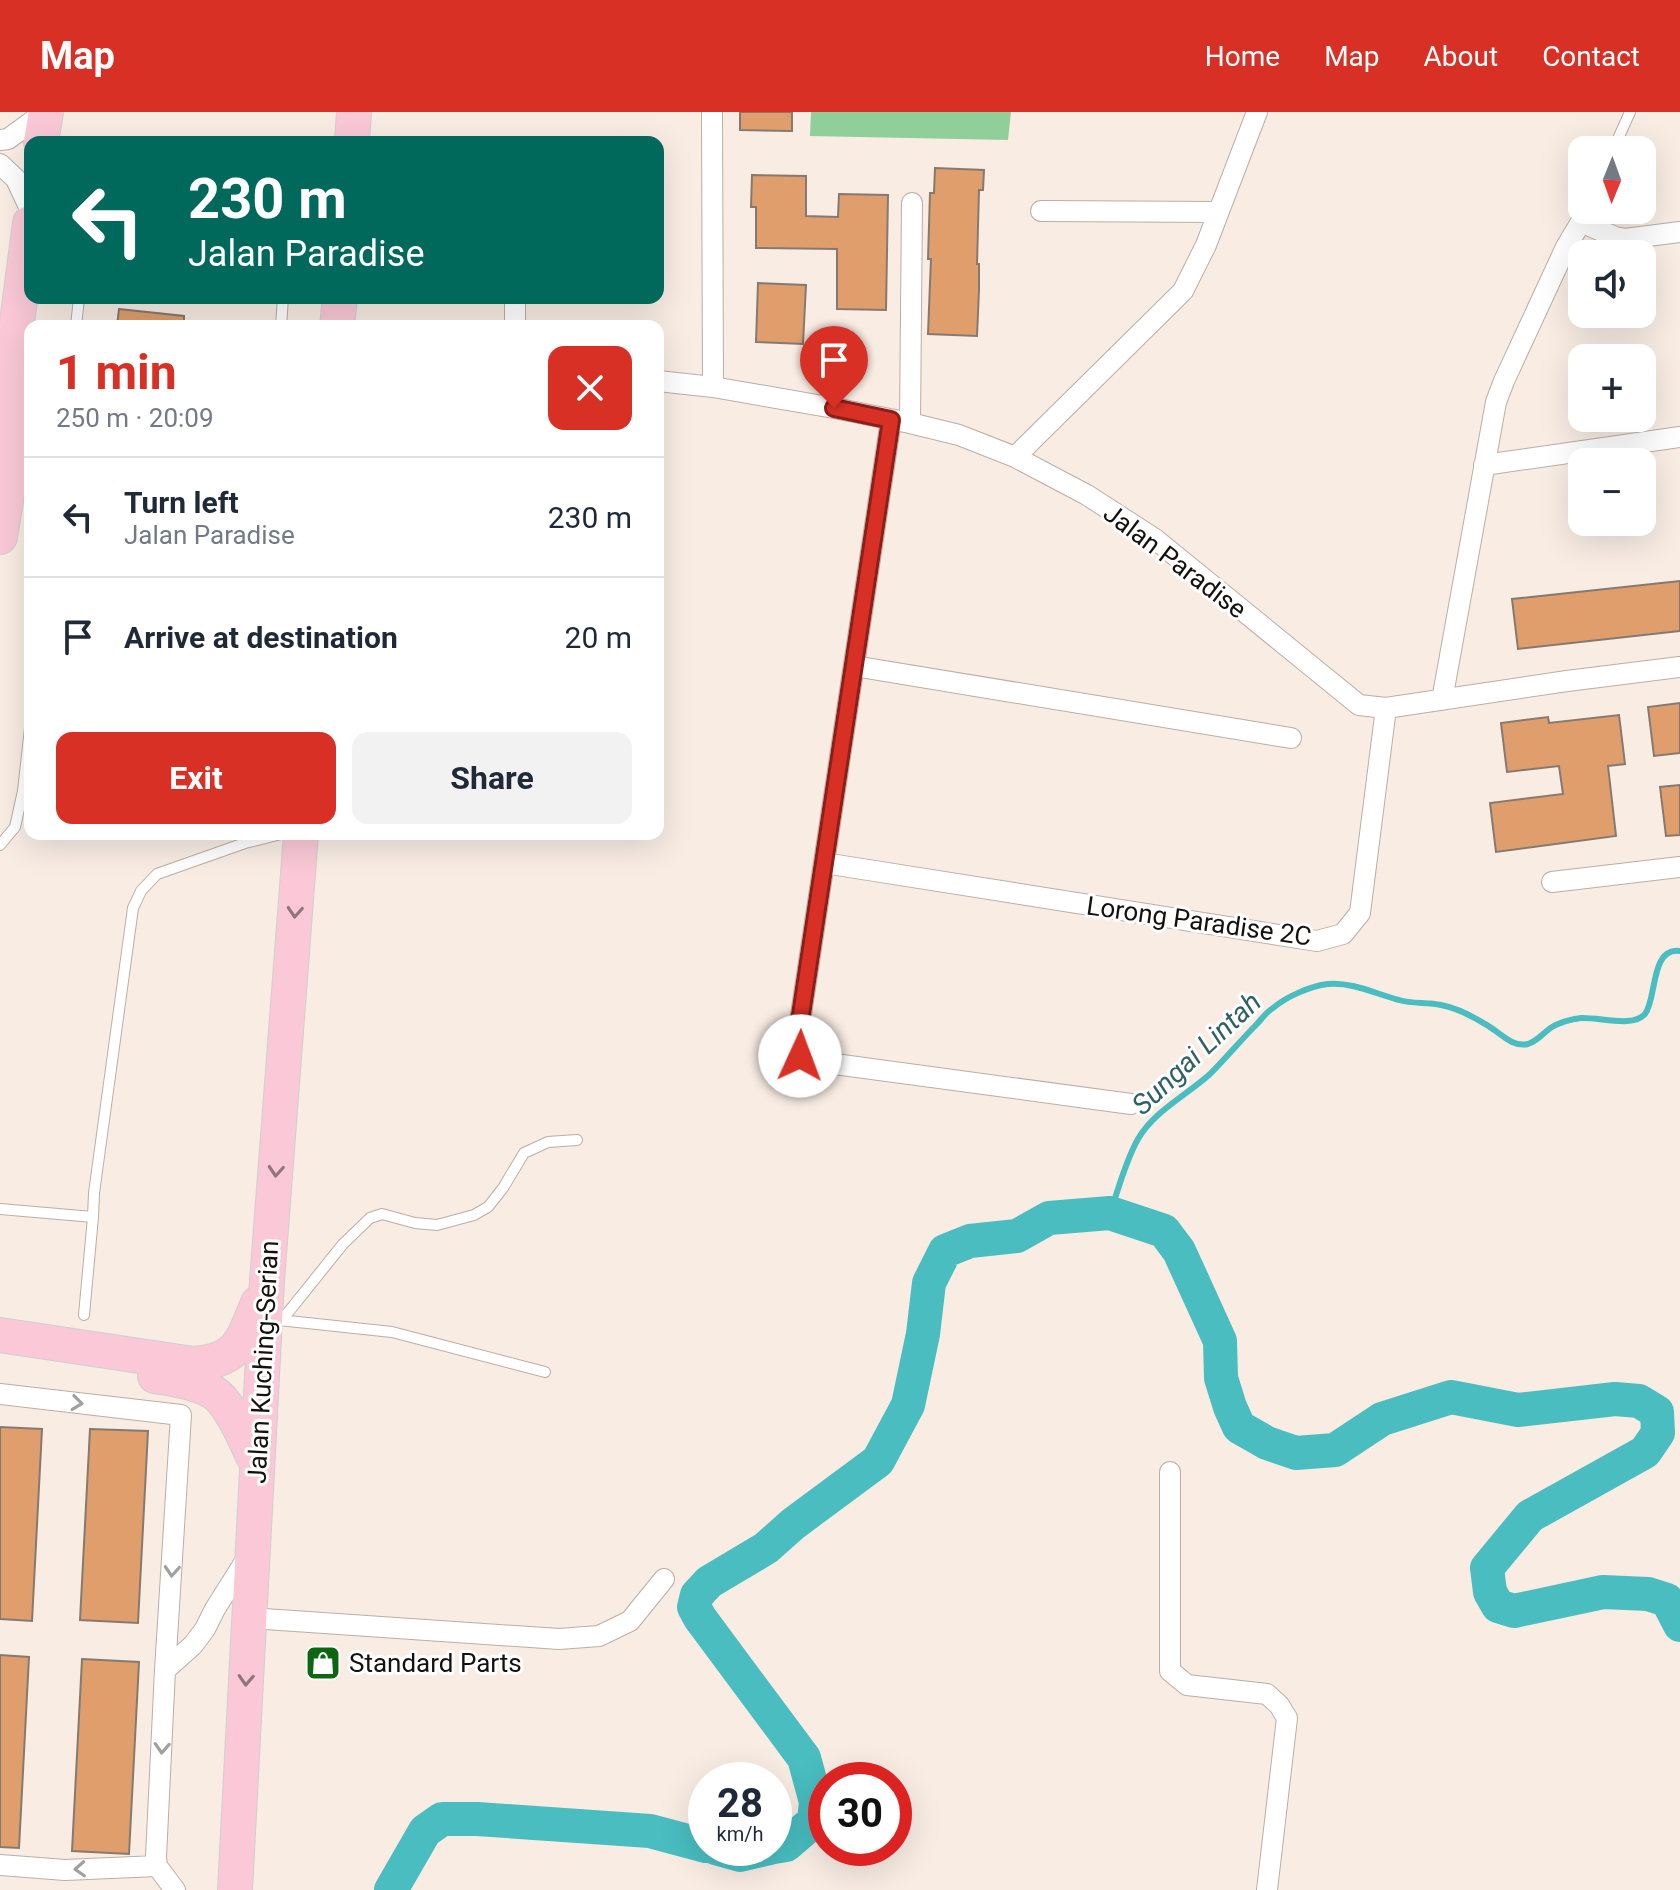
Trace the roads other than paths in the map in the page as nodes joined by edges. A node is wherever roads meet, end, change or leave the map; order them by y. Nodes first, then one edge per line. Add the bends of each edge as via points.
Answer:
1 (45, 112) edge
2 (354, 112) edge
3 (712, 112) edge
4 (1257, 112) edge
5 (1630, 112) edge
6 (42, 136) edge
7 (352, 136) edge
8 (1619, 136) edge
9 (0, 140) edge
10 (0, 164) edge
11 (24, 196) edge
12 (912, 203) dead end
13 (1041, 211) dead end
14 (1218, 212) junction
15 (1579, 224) edge
16 (1596, 224) edge
17 (1680, 232) edge
18 (24, 269) edge
19 (664, 382) edge
20 (713, 387) junction
21 (901, 422) junction
22 (1680, 437) edge
23 (1015, 457) junction
24 (1484, 465) junction
25 (0, 537) edge
26 (854, 666) junction
27 (1680, 667) edge
28 (1442, 700) junction
29 (1386, 708) junction
30 (1291, 738) dead end
31 (24, 782) edge
32 (242, 840) edge
33 (301, 840) edge
34 (0, 845) edge
35 (824, 863) junction
36 (1680, 867) edge
37 (1552, 882) dead end
38 (1131, 1104) dead end
39 (577, 1140) dead end
40 (0, 1209) edge
41 (93, 1217) junction
42 (267, 1281) junction
43 (84, 1315) dead end
44 (274, 1320) junction
45 (0, 1335) edge
46 (0, 1356) edge
47 (545, 1372) dead end
48 (182, 1382) junction
49 (0, 1394) edge
50 (181, 1415) junction
51 (257, 1463) junction
52 (1170, 1472) dead end
53 (254, 1549) junction
54 (664, 1579) dead end
55 (250, 1618) junction
56 (165, 1670) junction
57 (0, 1865) edge
58 (157, 1866) junction
59 (175, 1890) edge
60 (235, 1890) edge
61 (1267, 1890) edge

1 - 6 highway
1 - 9 street
2 - 7 highway
3 - 20 street
4 - 14 street
5 - 8 lane
10 - 11 street
12 - 21 street
13 - 14 street
14 - 23 street via 1183,291
15 - 24 street via 1504,381
16 - 17 street via 1625,239
18 - 25 highway via 9,384 12,461
19 - 20 street, Jalan Paradise
20 - 21 street, Jalan Paradise
21 - 23 street, Jalan Paradise via 959,435
21 - 26 street
22 - 24 street
23 - 29 street, Jalan Paradise via 1155,539 1359,705
24 - 28 street
26 - 30 street
26 - 35 street
27 - 28 street, Jalan Paradise
28 - 29 street, Jalan Paradise
29 - 35 street, Lorong Paradise 2C via 1360,913 1343,934 1317,941
31 - 34 lane via 15,827
32 - 41 lane via 157,874 133,908
33 -> 42 highway, Jalan Kuching-Serian
35 - 38 street via 797,1041 800,1056
36 - 37 street
39 - 44 lane via 548,1142 524,1153 488,1207 474,1215 437,1225 382,1214 370,1218
40 - 41 lane
41 - 43 lane
42 - 44 highway, Jalan Kuching-Serian
42 - 45 highway via 243,1340 228,1356 210,1363
44 - 47 lane via 392,1332
44 - 51 highway, Jalan Kuching-Serian
46 - 48 highway
48 - 50 street
48 - 51 highway via 216,1394
49 -> 50 street
50 -> 56 street
51 - 53 highway, Jalan Kuching-Serian
52 - 61 street via 1170,1671 1187,1685 1267,1694 1287,1718
53 - 55 highway, Jalan Kuching-Serian
53 - 56 street via 205,1629
54 - 55 street via 630,1621 599,1636 559,1639
55 -> 60 highway, Jalan Kuching-Serian
56 -> 58 street
58 -> 57 street via 65,1870
58 - 59 street

